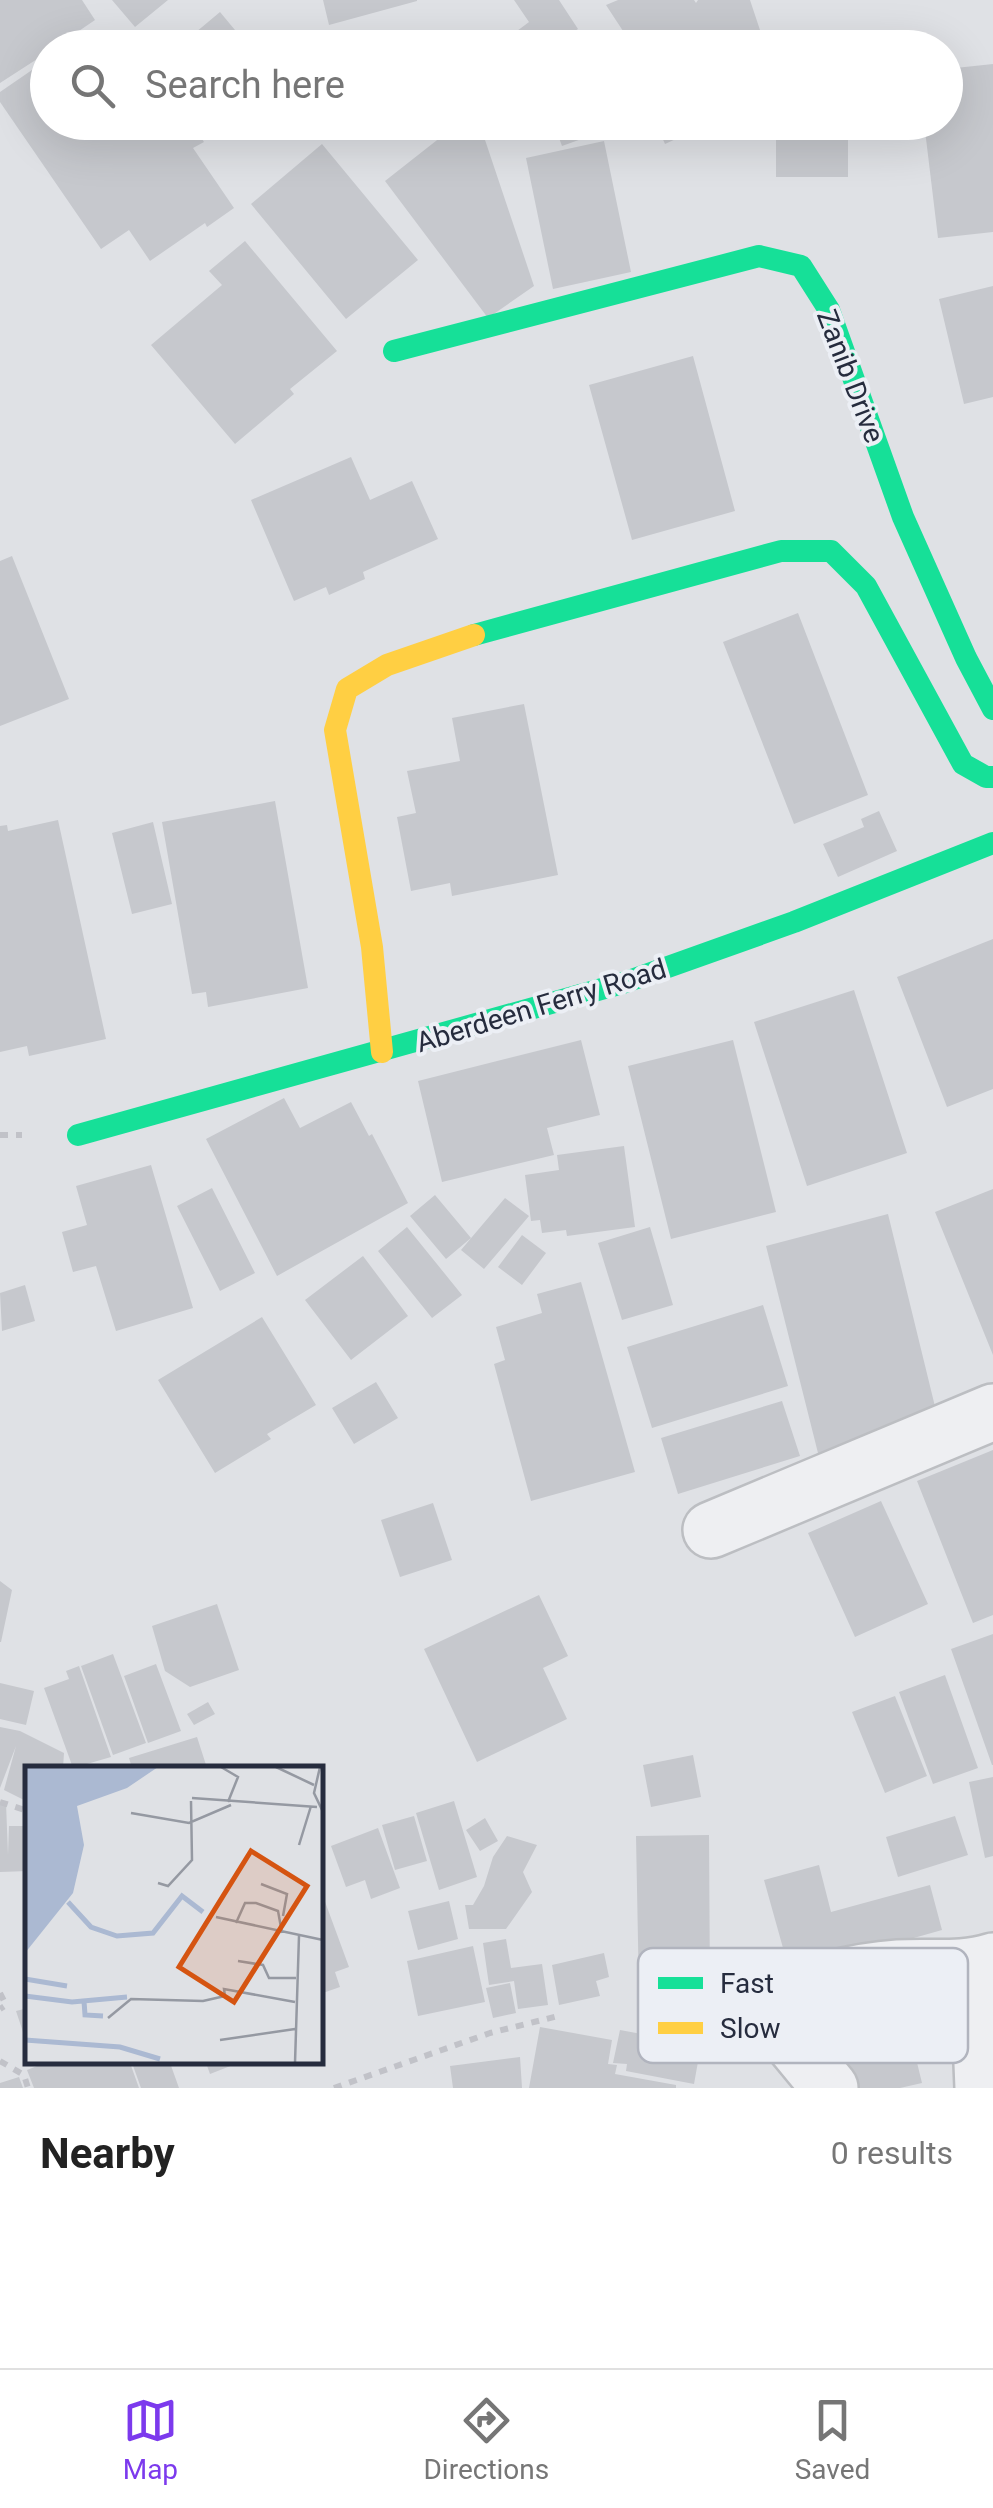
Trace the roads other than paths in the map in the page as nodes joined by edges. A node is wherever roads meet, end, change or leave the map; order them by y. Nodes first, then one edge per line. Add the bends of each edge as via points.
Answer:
1 (394, 351) dead end
2 (993, 709) edge
3 (993, 777) edge
4 (993, 843) edge
5 (382, 1052) junction
6 (78, 1135) dead end
7 (993, 1412) edge
8 (711, 1530) dead end
9 (986, 1963) edge
10 (809, 2063) edge
11 (830, 2088) edge
12 (983, 2088) edge

1 - 2 street, Zanib Drive via 759,256 801,266 829,310 903,517
3 - 5 street via 963,764 866,586 831,551 781,550 387,665 347,689 335,730 372,947
4 - 5 street, Aberdeen Ferry Road via 624,983
5 - 6 street, Aberdeen Ferry Road
7 - 8 street
9 - 12 street
10 - 11 street

